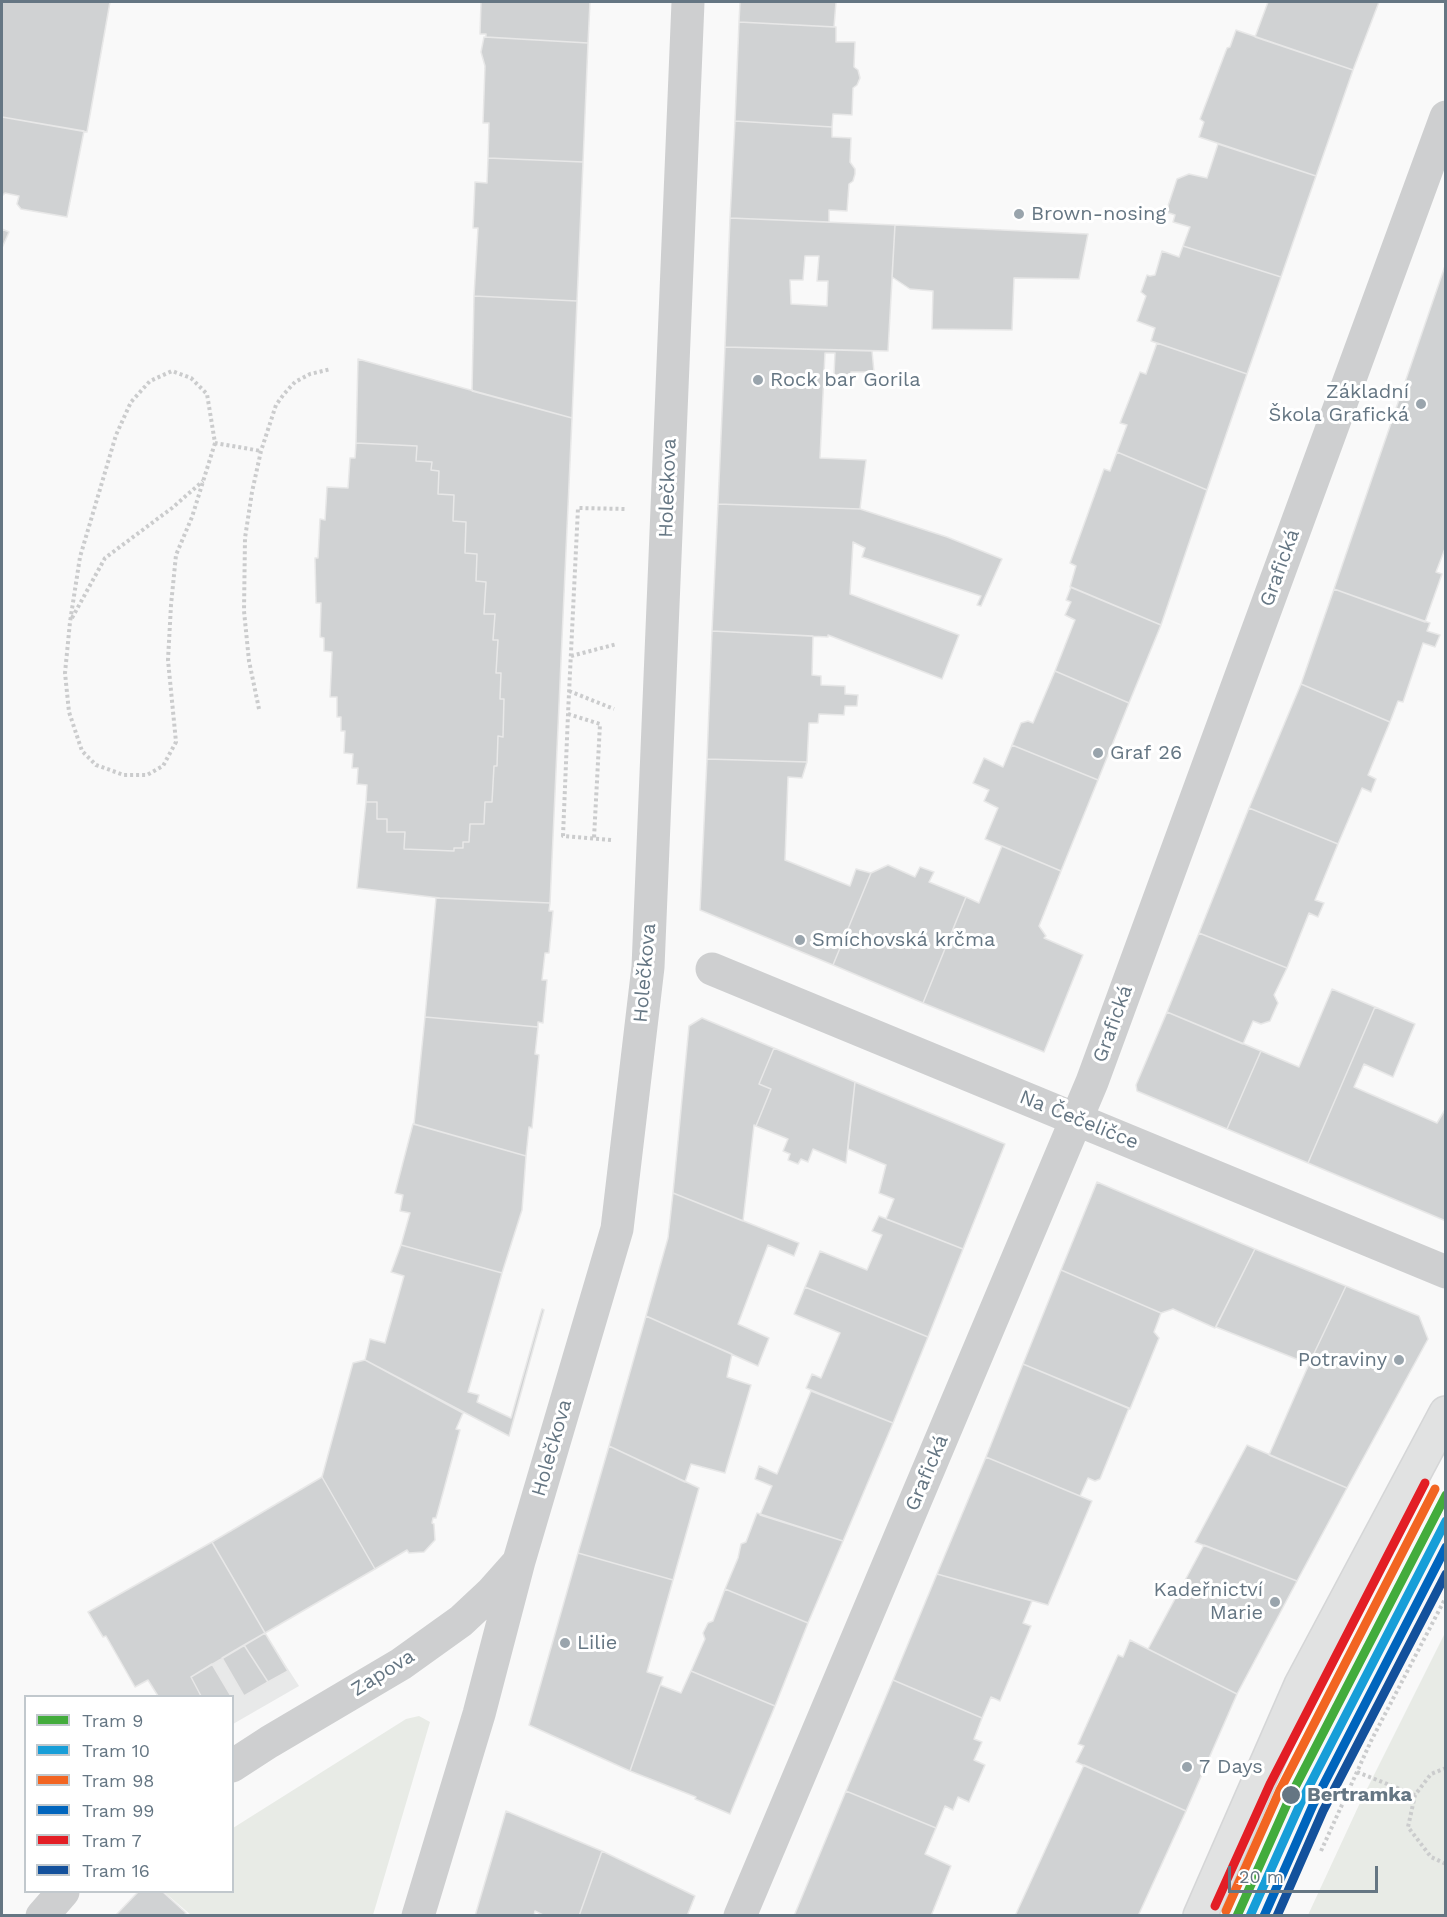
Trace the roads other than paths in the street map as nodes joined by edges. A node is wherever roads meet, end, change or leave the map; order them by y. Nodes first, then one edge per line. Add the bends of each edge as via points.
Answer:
1 (688, 2) edge
2 (1446, 117) edge
3 (712, 969) dead end
4 (1077, 1119) junction
5 (1446, 1272) edge
6 (1446, 1413) edge
7 (519, 1561) junction
8 (234, 1765) edge
9 (62, 1893) edge
10 (42, 1916) edge
11 (418, 1916) edge
12 (740, 1916) edge
13 (1200, 1916) edge

1 - 7 street, Holečkova via 648,967 617,1229
2 - 4 street, Grafická
3 - 4 street, Na Čečeličce
4 - 5 street, Na Čečeličce
4 - 12 street, Grafická
6 - 13 main road via 1301,1685
7 - 8 street, Zapova via 461,1621 401,1664
7 - 11 street, Holečkova via 479,1714
9 - 10 street

